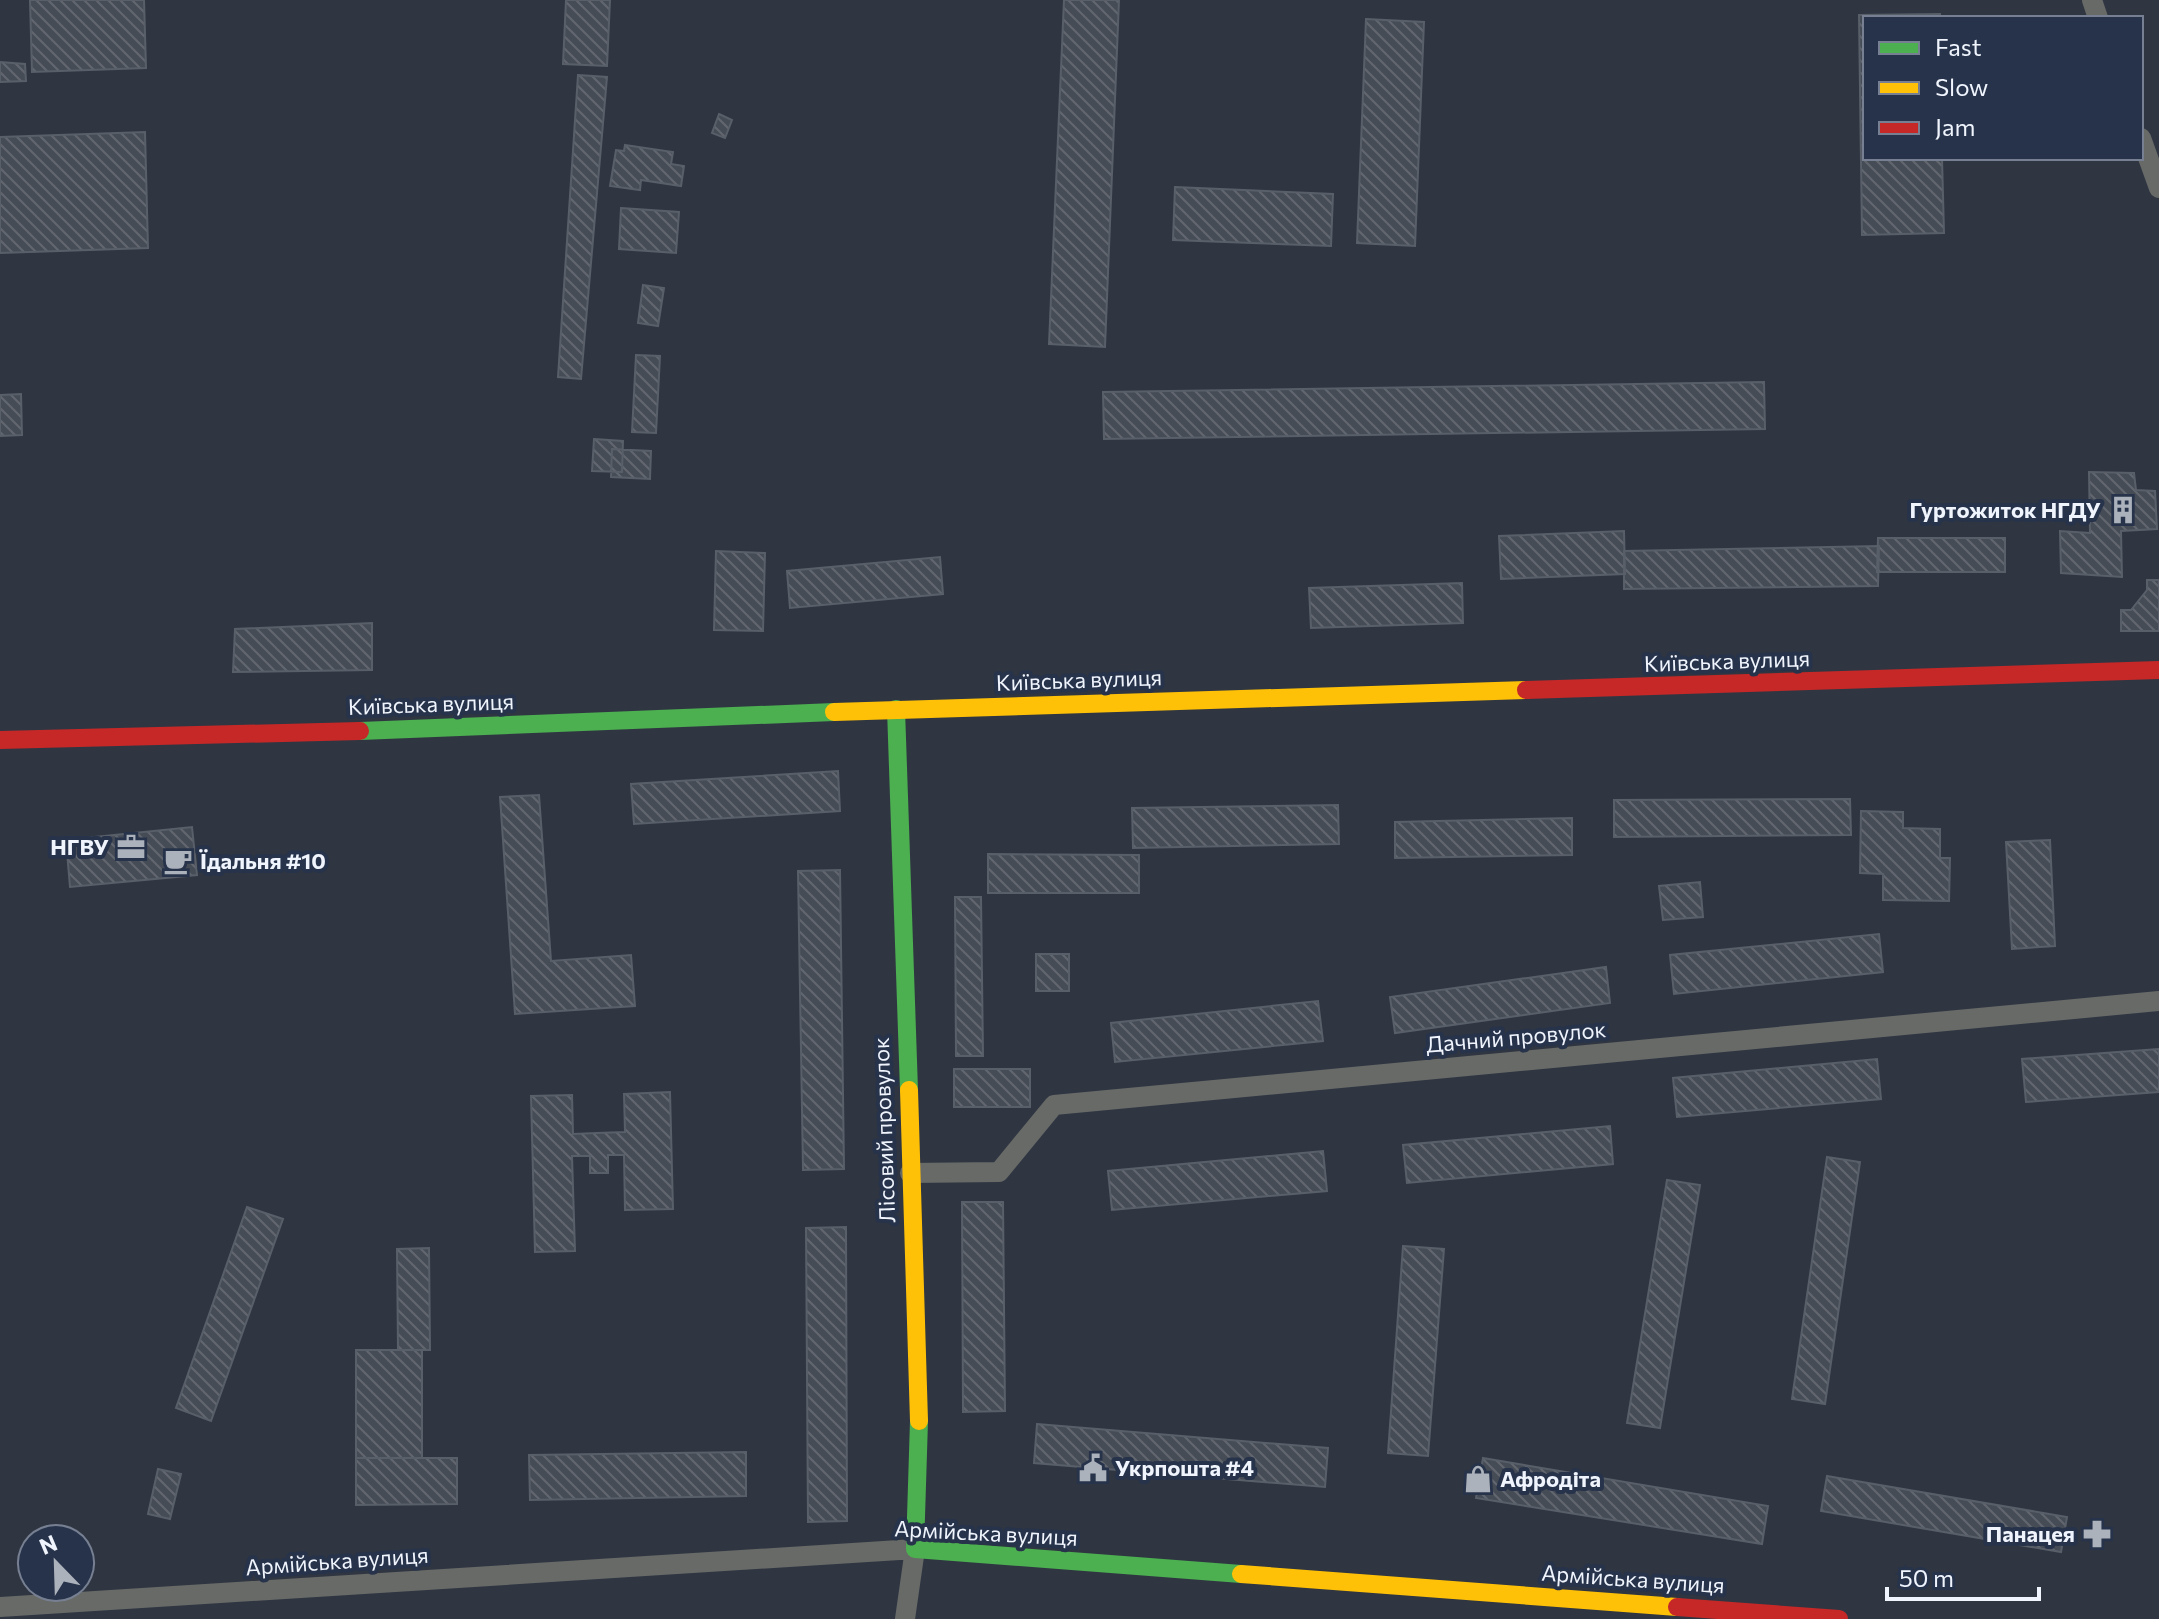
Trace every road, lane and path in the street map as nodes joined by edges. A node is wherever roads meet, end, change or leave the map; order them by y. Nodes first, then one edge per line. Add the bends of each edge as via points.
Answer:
1 (2143, 144) edge
2 (2159, 188) edge
3 (2159, 670) edge
4 (2159, 682) edge
5 (896, 716) junction
6 (0, 740) edge
7 (0, 753) edge
8 (2159, 1001) edge
9 (910, 1173) junction
10 (915, 1549) junction
11 (0, 1607) edge
12 (80, 1610) edge
13 (1751, 1616) edge
14 (905, 1619) edge
15 (1839, 1619) edge

1 - 2 street
3 - 5 main road, Київська вулиця
4 - 5 main road, Київська вулиця via 1948,693
5 - 6 main road, Київська вулиця
5 - 7 main road, Київська вулиця
5 - 9 main road, Лісовий провулок
8 - 9 street, Дачний провулок via 1054,1105 999,1172
9 - 10 main road, Лісовий провулок via 920,1440
10 - 12 street, Армійська вулиця
10 - 13 main road, Армійська вулиця
10 - 14 street
11 - 12 street, Армійська вулиця
13 - 15 main road, Армійська вулиця

